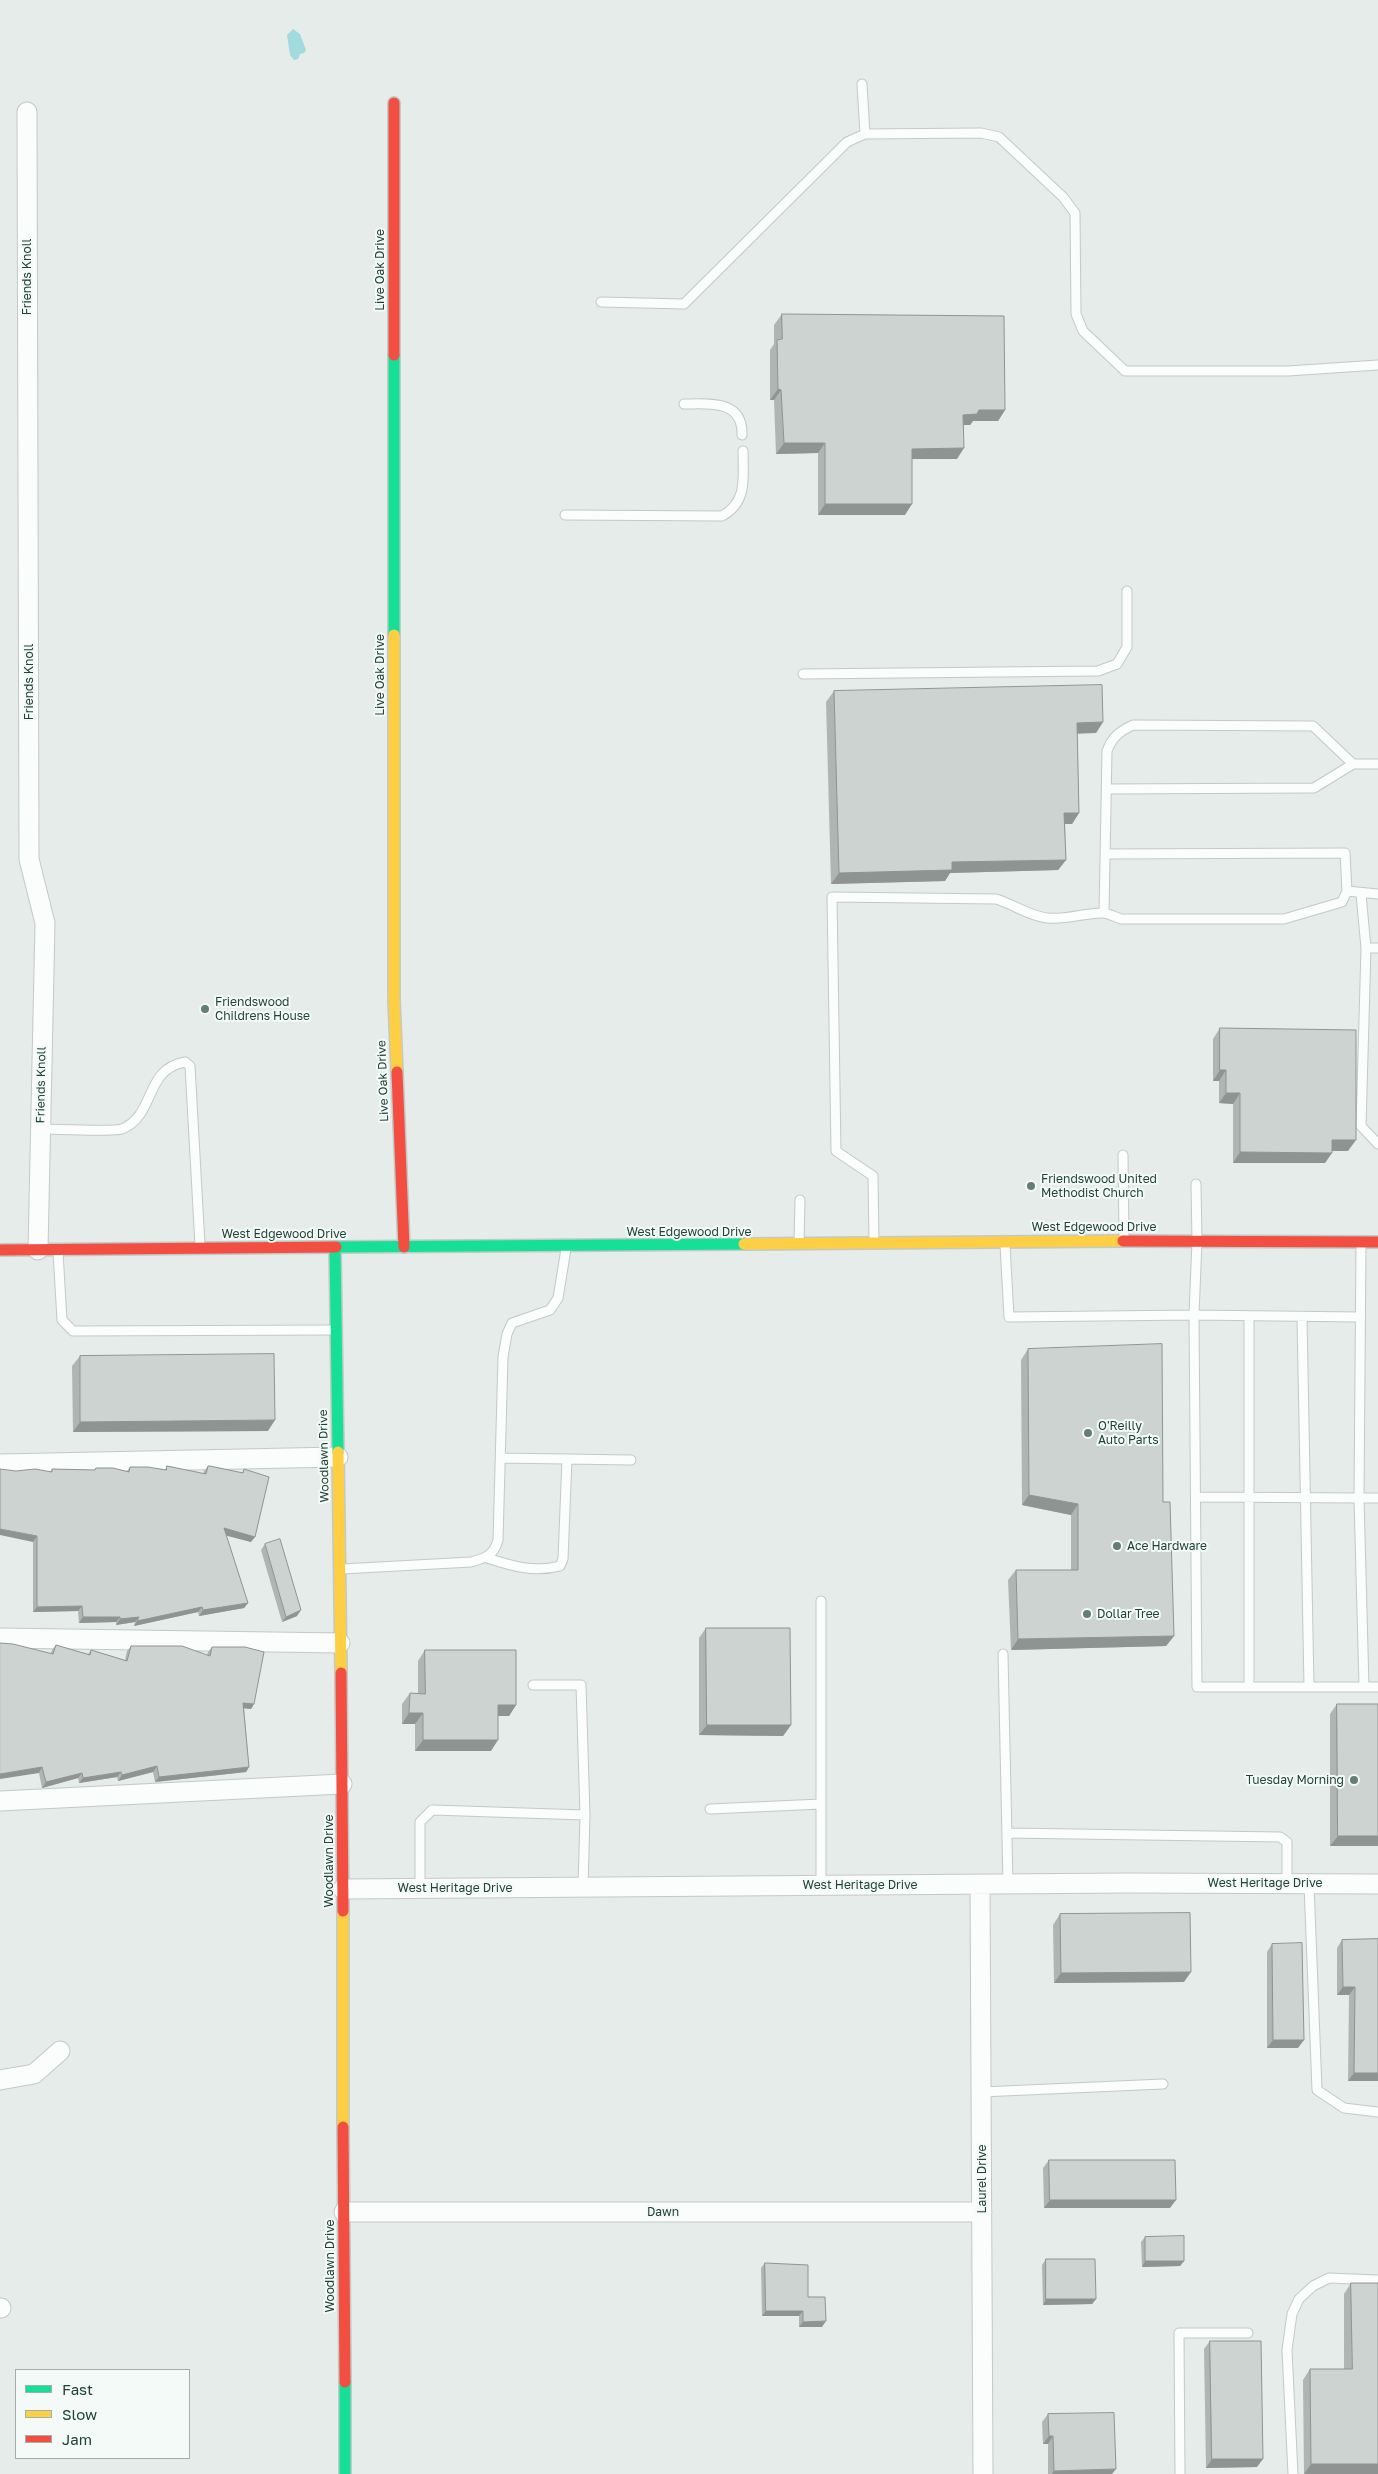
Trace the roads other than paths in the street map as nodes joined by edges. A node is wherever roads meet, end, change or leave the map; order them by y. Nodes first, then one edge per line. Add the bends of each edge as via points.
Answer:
1 (862, 84) dead end
2 (394, 103) dead end
3 (27, 112) dead end
4 (865, 134) junction
5 (601, 302) dead end
6 (1378, 365) edge
7 (684, 404) dead end
8 (742, 435) dead end
9 (742, 451) dead end
10 (565, 515) dead end
11 (1127, 591) dead end
12 (803, 674) dead end
13 (1353, 764) junction
14 (1378, 764) edge
15 (1107, 789) junction
16 (1106, 854) junction
17 (1347, 891) junction
18 (1361, 894) junction
19 (1378, 894) edge
20 (1104, 913) junction
21 (1366, 948) junction
22 (1378, 948) edge
23 (40, 1129) junction
24 (1378, 1144) edge
25 (1123, 1155) dead end
26 (1196, 1184) dead end
27 (800, 1200) dead end
28 (1124, 1241) junction
29 (1197, 1241) junction
30 (874, 1242) junction
31 (1004, 1242) junction
32 (1361, 1242) junction
33 (1378, 1242) edge
34 (799, 1245) junction
35 (567, 1246) junction
36 (404, 1247) junction
37 (335, 1248) junction
38 (200, 1249) junction
39 (0, 1250) edge
40 (38, 1250) junction
41 (58, 1250) junction
42 (1194, 1315) junction
43 (1249, 1316) junction
44 (1302, 1317) junction
45 (1359, 1317) junction
46 (336, 1330) junction
47 (338, 1457) junction
48 (501, 1458) junction
49 (566, 1459) junction
50 (631, 1460) dead end
51 (0, 1464) edge
52 (1196, 1497) junction
53 (1249, 1498) junction
54 (1306, 1498) junction
55 (1359, 1498) junction
56 (1378, 1498) edge
57 (487, 1558) junction
58 (339, 1569) junction
59 (821, 1601) dead end
60 (0, 1638) edge
61 (340, 1643) junction
62 (1003, 1654) dead end
63 (533, 1685) dead end
64 (1378, 1686) edge
65 (1250, 1687) junction
66 (1309, 1687) junction
67 (1364, 1687) junction
68 (342, 1784) junction
69 (0, 1801) edge
70 (821, 1804) junction
71 (710, 1809) dead end
72 (585, 1816) junction
73 (1007, 1833) junction
74 (1288, 1883) junction
75 (980, 1884) junction
76 (1008, 1884) junction
77 (1309, 1884) junction
78 (1378, 1884) edge
79 (821, 1885) junction
80 (583, 1887) junction
81 (420, 1888) junction
82 (343, 1889) junction
83 (60, 2052) dead end
84 (0, 2080) edge
85 (1163, 2084) dead end
86 (981, 2092) junction
87 (1378, 2112) edge
88 (344, 2212) junction
89 (982, 2212) junction
90 (1378, 2280) edge
91 (1248, 2332) dead end
92 (345, 2474) edge
93 (983, 2474) edge
94 (1180, 2474) edge
95 (1293, 2474) edge

1 - 4 lane
2 - 36 street, Live Oak Drive via 394,1000
3 - 23 street, Friends Knoll via 29,858 45,923
4 - 5 lane via 847,142 684,304
4 - 6 lane via 981,133 999,137 1062,197 1074,213 1076,314 1083,331 1125,371 1288,371
7 - 8 lane via 722,404 739,420
9 - 10 lane via 743,494 731,512 722,516
11 - 12 lane via 1127,647 1117,664 1098,671
13 - 14 lane
13 - 15 lane via 1314,788
13 - 15 lane via 1313,726 1133,724 1121,730 1111,741 1107,751
15 - 16 lane
16 - 17 lane via 1345,853
16 - 20 lane
17 - 18 lane
17 - 20 lane via 1342,902 1284,919 1121,919
18 - 19 lane
18 - 21 lane
20 - 30 lane via 1049,918 996,900 832,897 836,1152 873,1176
21 - 22 lane
21 - 24 lane via 1361,1126
23 - 38 lane via 121,1129 140,1115 160,1074 174,1064 185,1062 190,1066
23 - 40 street, Friends Knoll
25 - 28 lane
26 - 29 lane
27 - 34 lane
28 - 29 street, West Edgewood Drive
28 - 31 street, West Edgewood Drive
29 - 32 street, West Edgewood Drive
29 - 42 lane
30 - 31 street, West Edgewood Drive
30 - 34 street, West Edgewood Drive
31 - 42 lane via 1009,1317
32 - 33 street, West Edgewood Drive
32 - 45 lane
34 - 35 street, West Edgewood Drive
35 - 36 street, West Edgewood Drive
35 - 48 lane via 558,1298 550,1310 512,1323 507,1334 503,1358
36 - 37 street, West Edgewood Drive
37 - 38 street, West Edgewood Drive
37 - 46 street, Woodlawn Drive
38 - 41 street, West Edgewood Drive
39 - 40 street, West Edgewood Drive
40 - 41 street, West Edgewood Drive
41 - 46 lane via 62,1320 73,1331
42 - 43 lane
42 - 52 lane
43 - 44 lane
43 - 53 lane
44 - 45 lane
44 - 54 lane
45 - 55 lane
46 - 47 street, Woodlawn Drive
47 - 51 street
47 - 58 street, Woodlawn Drive
48 - 49 lane
48 - 57 lane via 498,1540
49 - 50 lane
49 - 57 lane via 563,1559 560,1566 546,1570 520,1568
52 - 53 lane
52 - 65 lane via 1197,1687
53 - 54 lane
53 - 65 lane
54 - 55 lane
54 - 66 lane
55 - 56 lane
55 - 67 lane
57 - 58 lane via 445,1565
58 - 61 street, Woodlawn Drive
59 - 70 lane
60 - 61 street
61 - 68 street, Woodlawn Drive
62 - 73 lane
63 - 72 lane via 581,1685
64 - 67 lane
65 - 66 lane
66 - 67 lane
68 - 69 street
68 - 82 street, Woodlawn Drive
70 - 71 lane
70 - 79 lane
72 - 80 lane
72 - 81 lane via 432,1810 420,1822
73 - 74 lane via 1280,1837 1287,1842
73 - 76 lane
74 - 76 street, West Heritage Drive
74 - 77 street, West Heritage Drive
75 - 76 street, West Heritage Drive
75 - 79 street, West Heritage Drive
75 - 86 street, Laurel Drive
77 - 78 street, West Heritage Drive
77 - 87 lane via 1317,2090 1344,2108
79 - 80 street, West Heritage Drive
80 - 81 street, West Heritage Drive
81 - 82 street, West Heritage Drive
82 - 88 street, Woodlawn Drive
83 - 84 street via 34,2074
85 - 86 lane
86 - 89 street, Laurel Drive
88 - 89 street, Dawn
88 - 92 street, Woodlawn Drive
89 - 93 street, Laurel Drive
90 - 95 lane via 1329,2278 1299,2299 1292,2314 1287,2350
91 - 94 lane via 1180,2333

